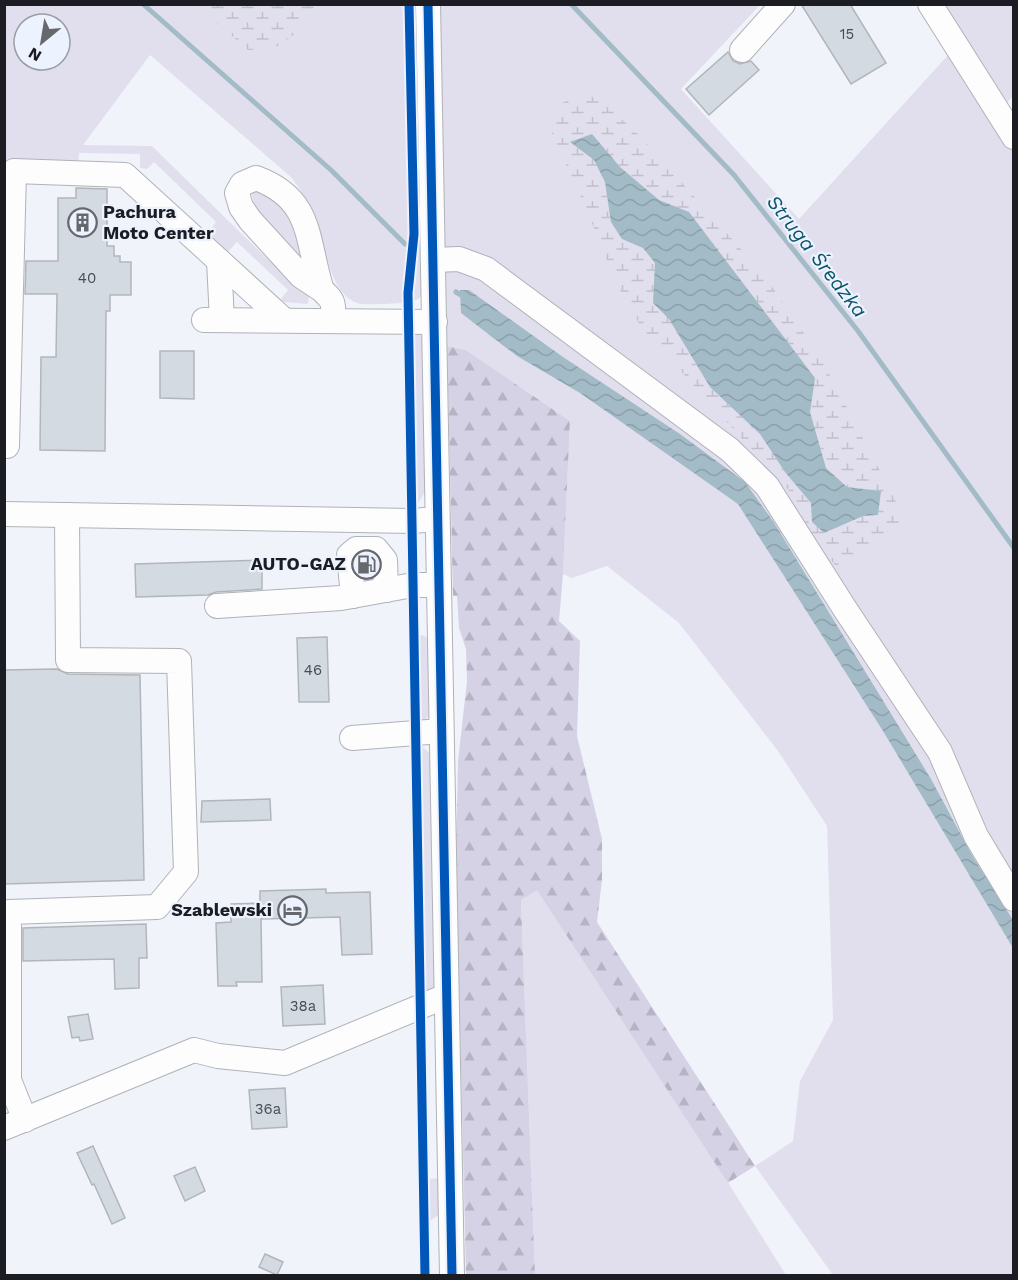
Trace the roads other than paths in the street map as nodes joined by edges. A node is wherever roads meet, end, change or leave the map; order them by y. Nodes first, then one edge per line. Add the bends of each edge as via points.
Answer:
1 (428, 4) edge
2 (783, 4) edge
3 (930, 4) edge
4 (742, 50) dead end
5 (1014, 136) edge
6 (434, 257) junction
7 (219, 261) junction
8 (322, 290) dead end
9 (435, 314) junction
10 (284, 320) junction
11 (334, 320) junction
12 (7, 446) dead end
13 (4, 514) edge
14 (67, 515) junction
15 (437, 519) junction
16 (439, 585) junction
17 (386, 590) junction
18 (353, 596) junction
19 (218, 606) dead end
20 (441, 731) junction
21 (352, 738) dead end
22 (1014, 899) edge
23 (446, 996) junction
24 (7, 1080) edge
25 (15, 1124) edge
26 (452, 1275) edge

1 - 6 street
2 - 4 street
3 - 5 street
6 - 9 street
6 - 22 street via 459,259 486,269 730,450 767,486 940,752 976,836
7 - 10 street
7 - 10 street via 213,320
7 - 12 street via 125,175 14,171
8 - 11 street via 332,302
9 - 11 street
9 - 15 street
10 - 11 street
13 - 14 street
14 - 15 street
14 - 24 street via 68,660 179,660 186,872 157,908 9,912
15 - 16 street
16 - 17 street
16 - 20 street
17 - 18 street
17 - 18 street via 385,560 376,549 356,549 349,555
18 - 19 street
20 - 21 street
20 - 23 street
23 - 25 street via 285,1063 194,1050
23 - 26 street
24 - 25 street

